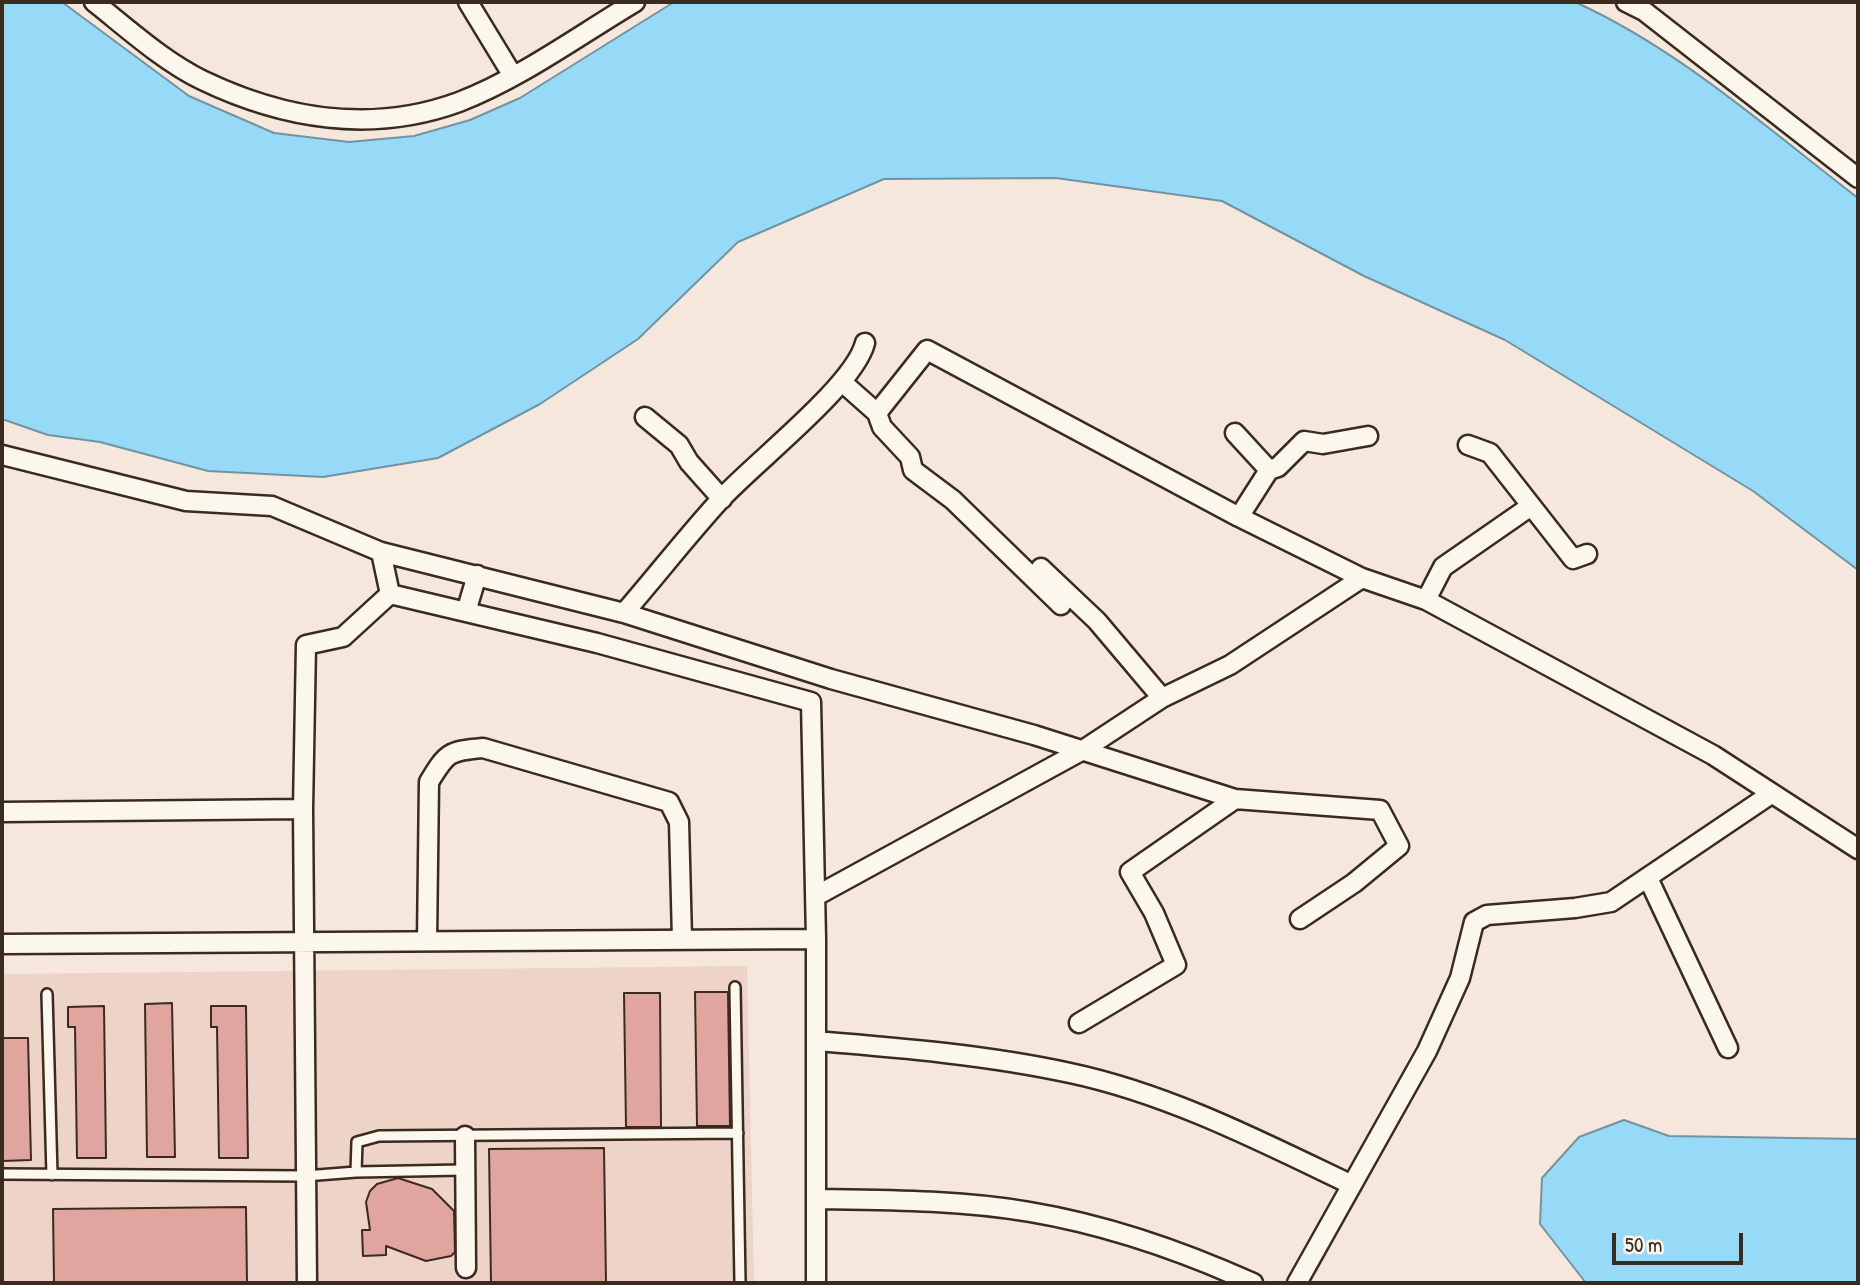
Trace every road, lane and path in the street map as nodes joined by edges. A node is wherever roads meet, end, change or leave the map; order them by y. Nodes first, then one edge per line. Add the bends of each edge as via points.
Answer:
1 (94, 2) edge
2 (468, 2) edge
3 (635, 2) edge
4 (1626, 2) edge
5 (1646, 6) edge
6 (513, 75) junction
7 (1858, 178) edge
8 (866, 344) dead end
9 (842, 382) junction
10 (877, 413) junction
11 (645, 417) dead end
12 (1235, 433) dead end
13 (1368, 436) dead end
14 (1468, 445) dead end
15 (2, 455) edge
16 (1269, 470) junction
17 (722, 499) junction
18 (1531, 506) junction
19 (1239, 517) junction
20 (1022, 550) dead end
21 (381, 552) junction
22 (1587, 554) dead end
23 (477, 575) junction
24 (1362, 578) junction
25 (390, 594) junction
26 (1426, 600) junction
27 (1061, 605) dead end
28 (466, 612) junction
29 (624, 613) junction
30 (831, 679) junction
31 (1162, 698) junction
32 (811, 702) junction
33 (1083, 750) junction
34 (1771, 794) junction
35 (1235, 799) junction
36 (303, 808) junction
37 (2, 812) edge
38 (1855, 842) edge
39 (1648, 878) junction
40 (816, 896) junction
41 (1300, 919) dead end
42 (682, 939) junction
43 (816, 939) junction
44 (304, 941) junction
45 (426, 941) junction
46 (2, 944) edge
47 (735, 987) dead end
48 (47, 994) dead end
49 (1079, 1023) dead end
50 (816, 1041) junction
51 (1728, 1048) dead end
52 (738, 1133) junction
53 (465, 1136) junction
54 (463, 1170) junction
55 (356, 1172) junction
56 (2, 1174) edge
57 (52, 1174) junction
58 (305, 1177) junction
59 (1352, 1185) junction
60 (816, 1199) junction
61 (466, 1269) dead end
62 (307, 1283) edge
63 (740, 1283) edge
64 (817, 1283) edge
65 (1254, 1283) edge
66 (1297, 1283) edge

1 - 6 street via 200,79 278,111 343,120 412,115 460,102
2 - 6 street
3 - 6 street
4 - 5 street
5 - 7 street
8 - 9 street via 862,358
9 - 10 street
9 - 17 street
10 - 19 street via 927,349
10 - 27 street via 882,427 910,457 913,470 953,500
11 - 17 street via 678,445
12 - 16 street
13 - 16 street via 1323,444 1304,440 1278,467
14 - 18 street via 1490,453
15 - 21 street via 186,501 272,506
16 - 19 street
17 - 29 street
18 - 22 street via 1573,559
18 - 26 street via 1443,567
19 - 24 street
20 - 31 street via 1097,621
21 - 23 street
21 - 25 street
23 - 28 street
23 - 29 street
24 - 26 street
24 - 31 street via 1230,665
25 - 28 street
25 - 36 street via 343,637 306,645
26 - 34 street via 1713,755
28 - 32 street
29 - 30 street
30 - 32 street
30 - 33 street
31 - 33 street
32 - 40 street
33 - 35 street
33 - 40 street
34 - 38 street
34 - 39 street
35 - 41 street via 1380,810 1389,824 1399,846
35 - 49 street via 1130,872 1176,965
36 - 37 street
36 - 44 street
39 - 51 street
39 - 59 street via 1611,902 1486,915 1474,922 1460,978 1432,1039
40 - 43 street
42 - 43 street
42 - 45 street
42 - 45 street via 679,822 669,802 483,748 453,751 429,782
43 - 50 street
44 - 45 street
44 - 46 street
44 - 58 street
47 - 52 lane
48 - 57 lane
50 - 59 street via 907,1048 1072,1073 1172,1104
50 - 60 street
52 - 53 lane
52 - 63 lane
53 - 54 street
53 - 55 lane via 365,1138 357,1142
54 - 55 lane
54 - 61 street
55 - 58 lane
56 - 57 lane
57 - 58 lane
58 - 62 street
59 - 66 street
60 - 64 street
60 - 65 street via 912,1201 1028,1212 1102,1227 1199,1259

